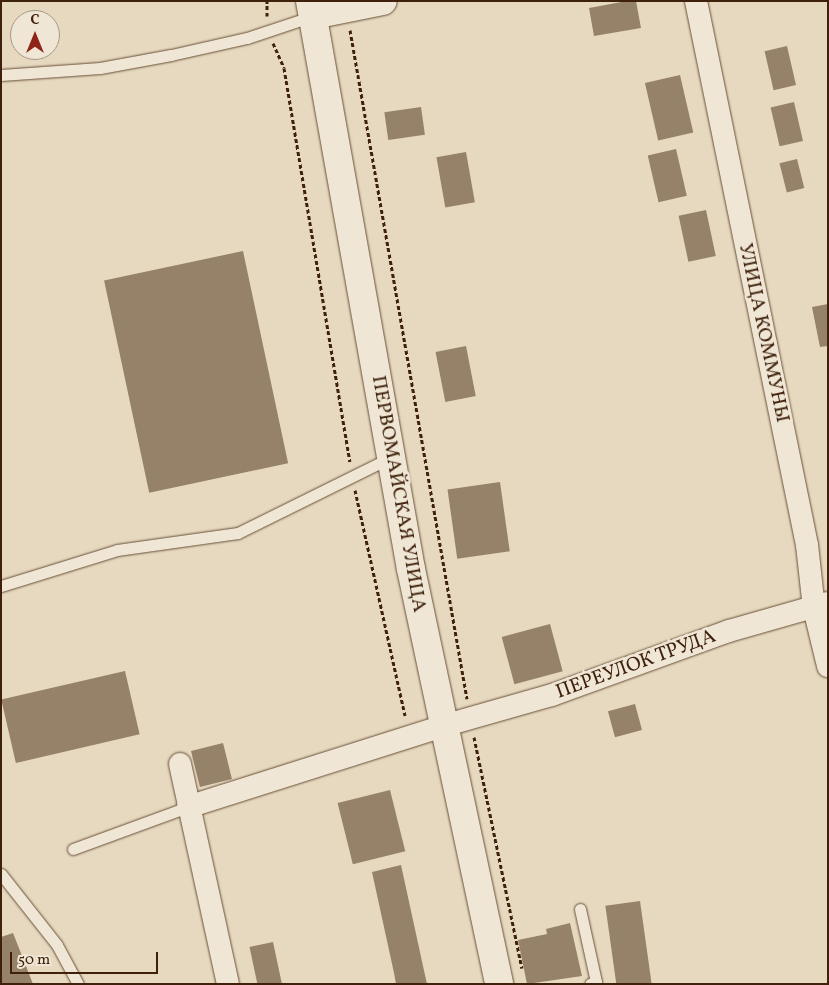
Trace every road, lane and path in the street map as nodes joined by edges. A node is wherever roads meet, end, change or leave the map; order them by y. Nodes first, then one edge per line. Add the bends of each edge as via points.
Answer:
1 (267, 1) edge
2 (383, 1) edge
3 (696, 1) edge
4 (312, 8) edge
5 (346, 9) junction
6 (268, 31) junction
7 (1, 74) edge
8 (391, 458) junction
9 (352, 477) junction
10 (1, 586) edge
11 (821, 605) edge
12 (828, 666) edge
13 (470, 718) junction
14 (443, 726) junction
15 (409, 737) junction
16 (180, 764) dead end
17 (188, 808) junction
18 (74, 849) dead end
19 (1, 874) edge
20 (580, 909) dead end
21 (511, 979) edge
22 (78, 984) edge
23 (228, 984) edge
24 (590, 984) edge

1 - 6 path
2 - 5 main road
3 - 11 street, УЛИЦА КОММУНЫ
4 - 5 main road
4 - 6 lane
4 - 8 main road, ПЕРВОМАЙСКАЯ УЛИЦА
5 - 13 path
6 - 7 lane via 171,55 100,68
6 - 9 path via 284,68
8 - 9 lane
8 - 14 main road, ПЕРВОМАЙСКАЯ УЛИЦА
9 - 10 lane via 238,533 117,550
9 - 15 path
11 - 12 street, УЛИЦА КОММУНЫ
11 - 13 street, ПЕРЕУЛОК ТРУДА via 729,631 552,695
13 - 14 street, ПЕРЕУЛОК ТРУДА
13 - 21 path
14 - 15 street, ПЕРЕУЛОК ТРУДА
14 - 21 main road, ПЕРВОМАЙСКАЯ УЛИЦА
15 - 17 street, ПЕРЕУЛОК ТРУДА
16 - 17 street
17 - 18 lane
17 - 23 street
19 - 22 lane via 57,945
20 - 24 lane via 596,982

